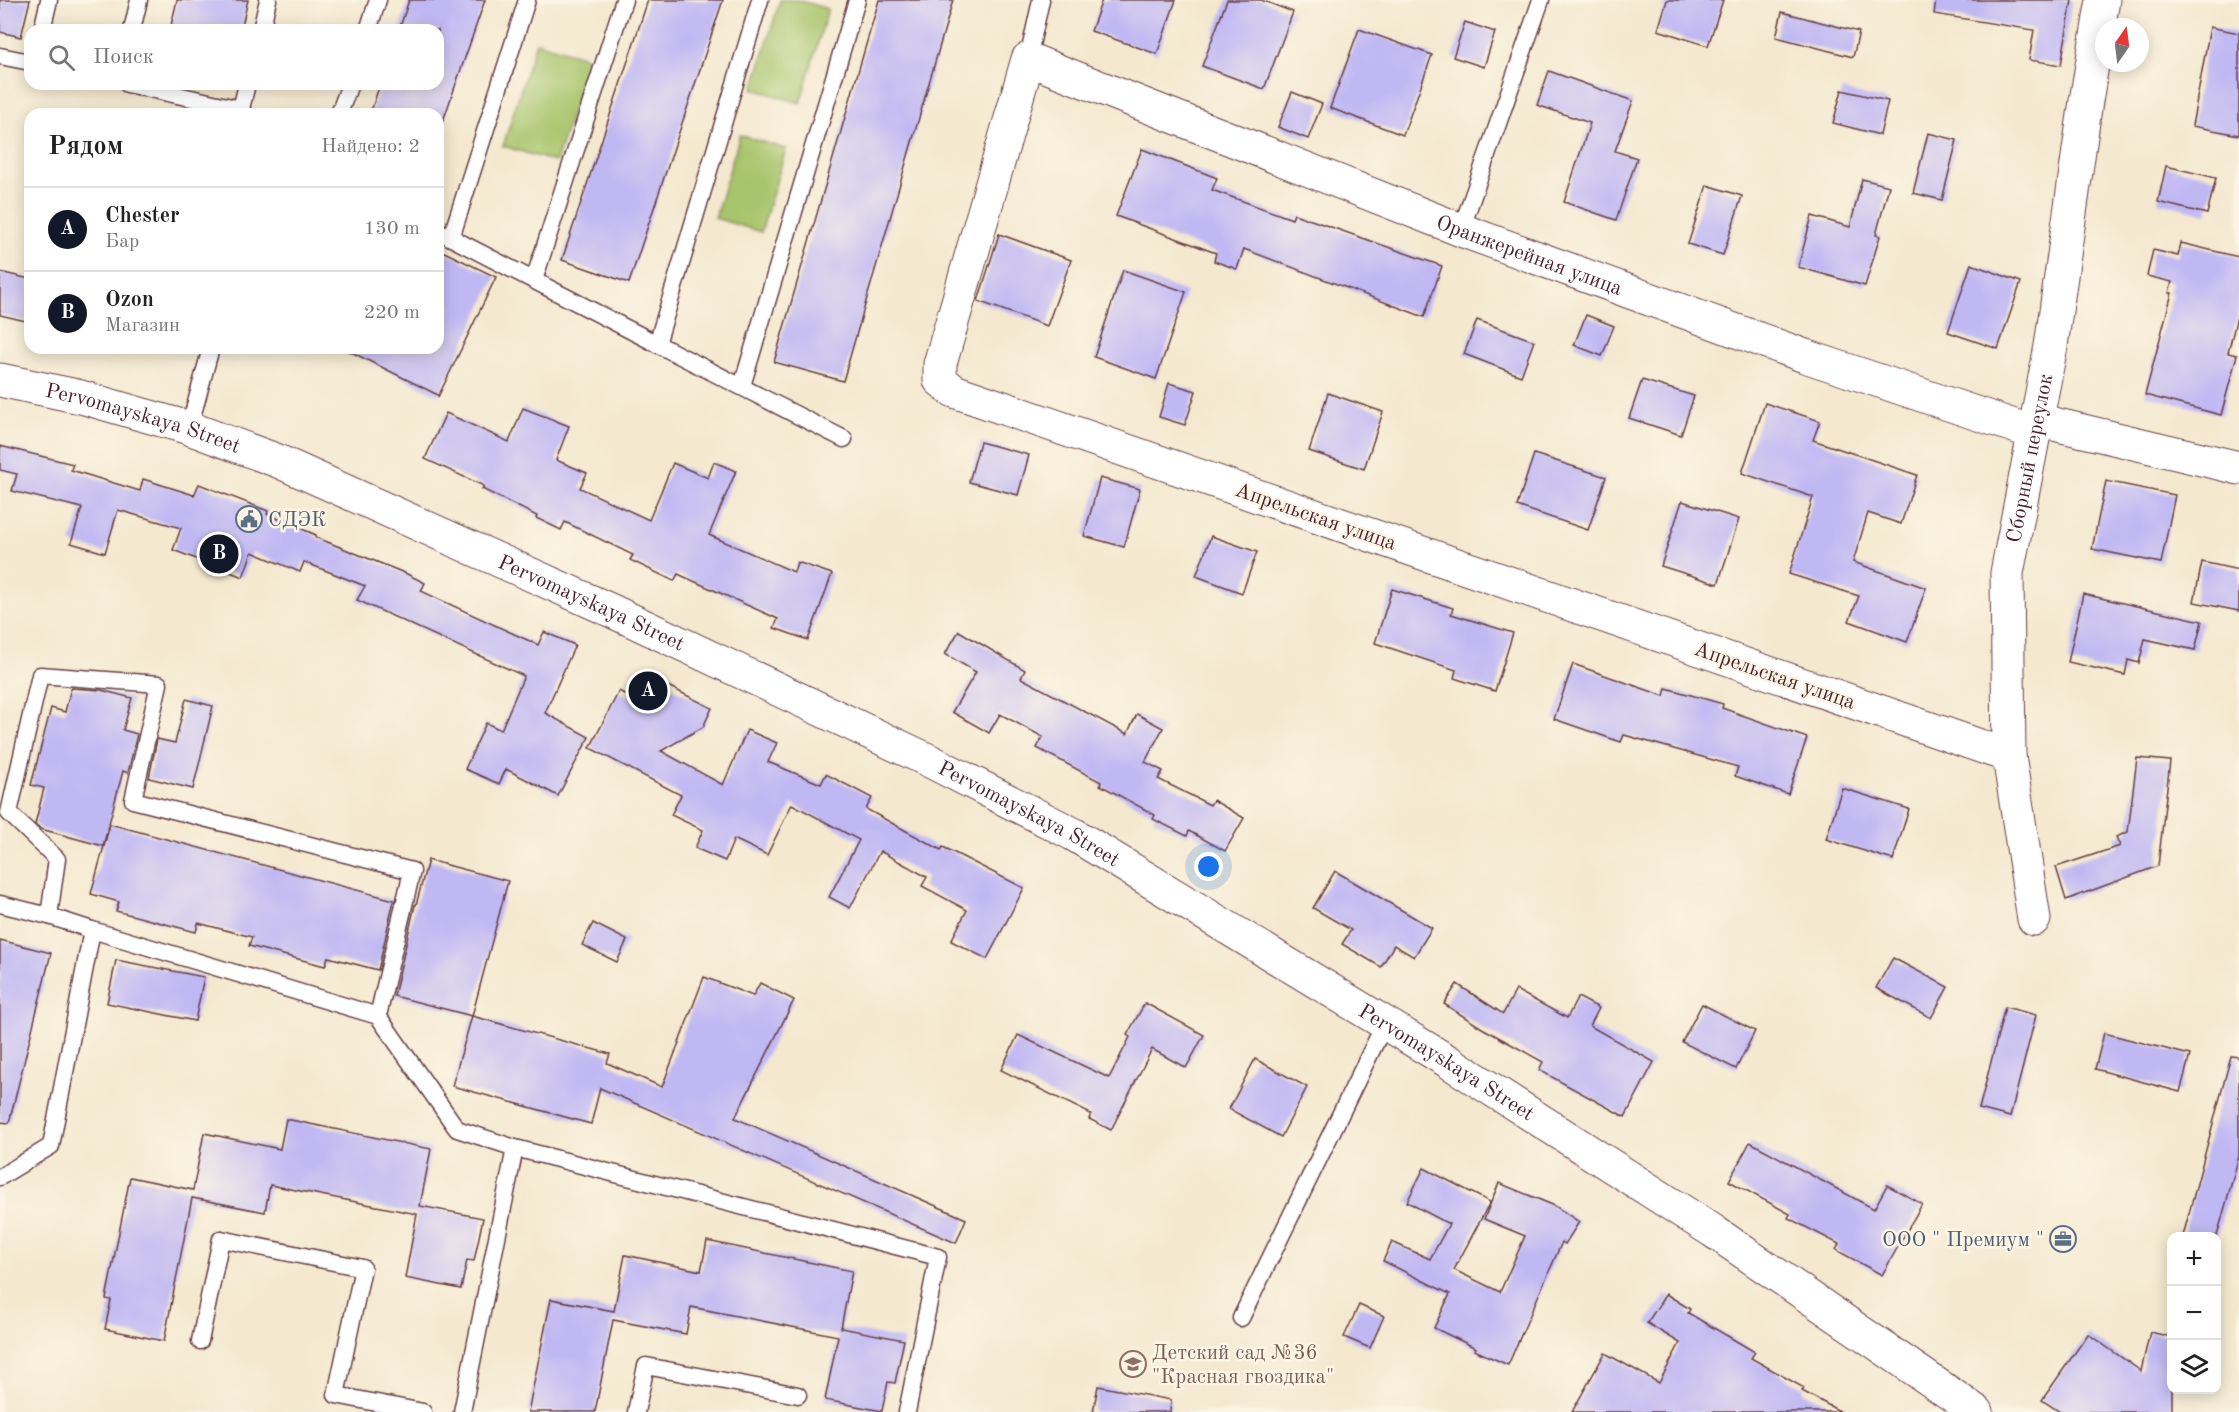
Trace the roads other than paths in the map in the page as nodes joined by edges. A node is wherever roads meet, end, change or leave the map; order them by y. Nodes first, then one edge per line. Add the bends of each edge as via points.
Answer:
1 (49, 0) edge
2 (139, 0) edge
3 (268, 0) edge
4 (378, 0) edge
5 (527, 0) edge
6 (624, 0) edge
7 (760, 0) edge
8 (857, 0) edge
9 (1041, 0) edge
10 (1541, 0) edge
11 (2103, 0) edge
12 (43, 24) edge
13 (133, 24) edge
14 (262, 24) edge
15 (370, 24) edge
16 (0, 56) edge
17 (1028, 59) junction
18 (24, 61) edge
19 (153, 90) edge
20 (246, 90) edge
21 (348, 90) edge
22 (230, 108) edge
23 (243, 108) edge
24 (341, 108) edge
25 (1461, 230) junction
26 (445, 235) edge
27 (534, 280) junction
28 (657, 344) junction
29 (208, 354) edge
30 (0, 380) edge
31 (741, 386) junction
32 (2036, 426) junction
33 (189, 428) junction
34 (844, 439) dead end
35 (2239, 468) edge
36 (2009, 756) junction
37 (0, 904) edge
38 (50, 916) junction
39 (2034, 919) dead end
40 (92, 930) junction
41 (378, 1016) junction
42 (1385, 1023) junction
43 (515, 1148) junction
44 (0, 1177) edge
45 (1241, 1318) dead end
46 (200, 1341) dead end
47 (798, 1395) dead end
48 (423, 1412) edge
49 (462, 1412) edge
50 (636, 1412) edge
51 (907, 1412) edge
52 (1977, 1412) edge

1 - 12 lane
2 - 13 lane
3 - 14 lane
4 - 15 lane
5 - 26 lane
6 - 27 lane
7 - 28 lane
8 - 31 lane
9 - 17 lane
10 - 25 lane
11 - 32 street, Сборный переулок
16 - 18 lane
17 - 25 street, Оранжерейная улица
17 - 36 street, Апрельская улица via 940,364 940,380 954,391
19 - 22 lane
20 - 23 lane
21 - 24 lane
25 - 32 street, Оранжерейная улица via 1805,356
26 - 27 lane
27 - 28 lane
28 - 31 lane
29 - 33 lane
30 - 33 street, Pervomayskaya Street via 81,397
31 - 34 lane
32 - 35 street, Оранжерейная улица
32 - 36 street, Сборный переулок via 2007,573
33 - 42 street, Pervomayskaya Street via 376,504 930,761 1073,834
36 - 39 street, Сборный переулок
37 - 38 lane
38 - 40 lane
38 - 41 lane via 57,859 9,813 40,675 159,684 133,800 412,871
40 - 41 lane
40 - 44 lane via 51,1146
41 - 43 lane via 457,1129
42 - 45 lane
42 - 52 street, Pervomayskaya Street via 1713,1231
43 - 49 lane
43 - 51 lane via 938,1257
46 - 48 lane via 221,1239 363,1268 336,1395
47 - 50 lane via 646,1366

